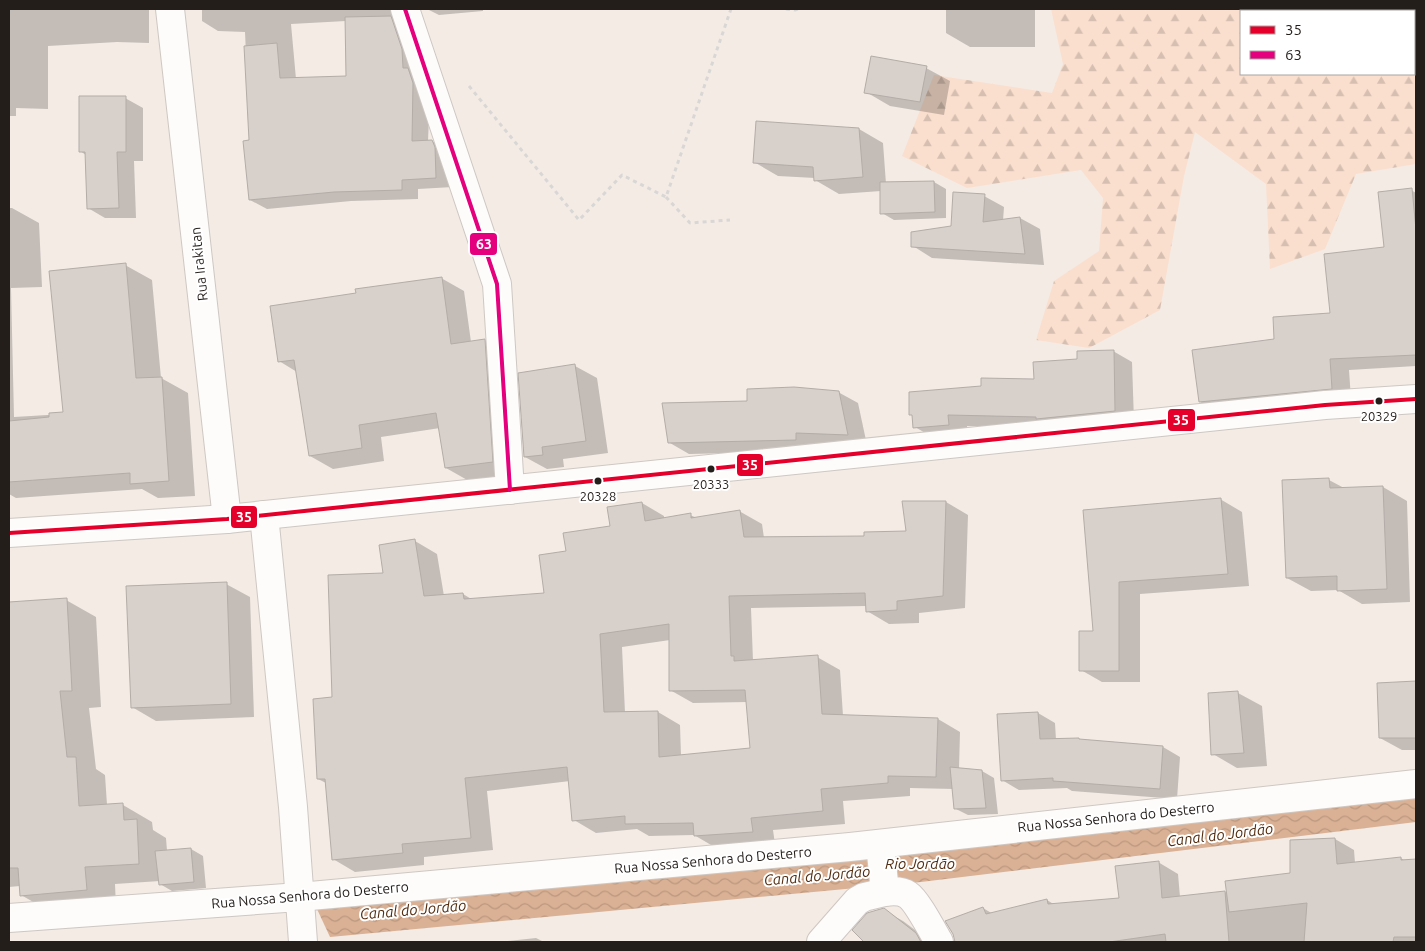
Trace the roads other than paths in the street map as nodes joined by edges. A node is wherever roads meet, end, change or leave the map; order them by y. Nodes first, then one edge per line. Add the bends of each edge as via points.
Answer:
1 (170, 9) edge
2 (405, 9) edge
3 (1416, 399) edge
4 (510, 490) junction
5 (264, 515) junction
6 (227, 519) junction
7 (9, 533) edge
8 (1416, 784) edge
9 (880, 846) junction
10 (885, 890) junction
11 (299, 898) junction
12 (9, 918) edge
13 (304, 942) edge
14 (821, 942) edge
15 (938, 942) edge

1 - 6 street, Rua Irakitan
2 - 4 street via 497,284
3 - 4 street via 1325,405
4 - 5 street
5 - 6 street
5 - 11 street
6 - 7 street
8 - 9 street, Rua Nossa Senhora do Desterro
9 - 10 street
9 - 11 street, Rua Nossa Senhora do Desterro
10 - 14 street via 857,902
10 - 15 street via 909,896
11 - 12 street, Rua Nossa Senhora do Desterro
11 - 13 street

